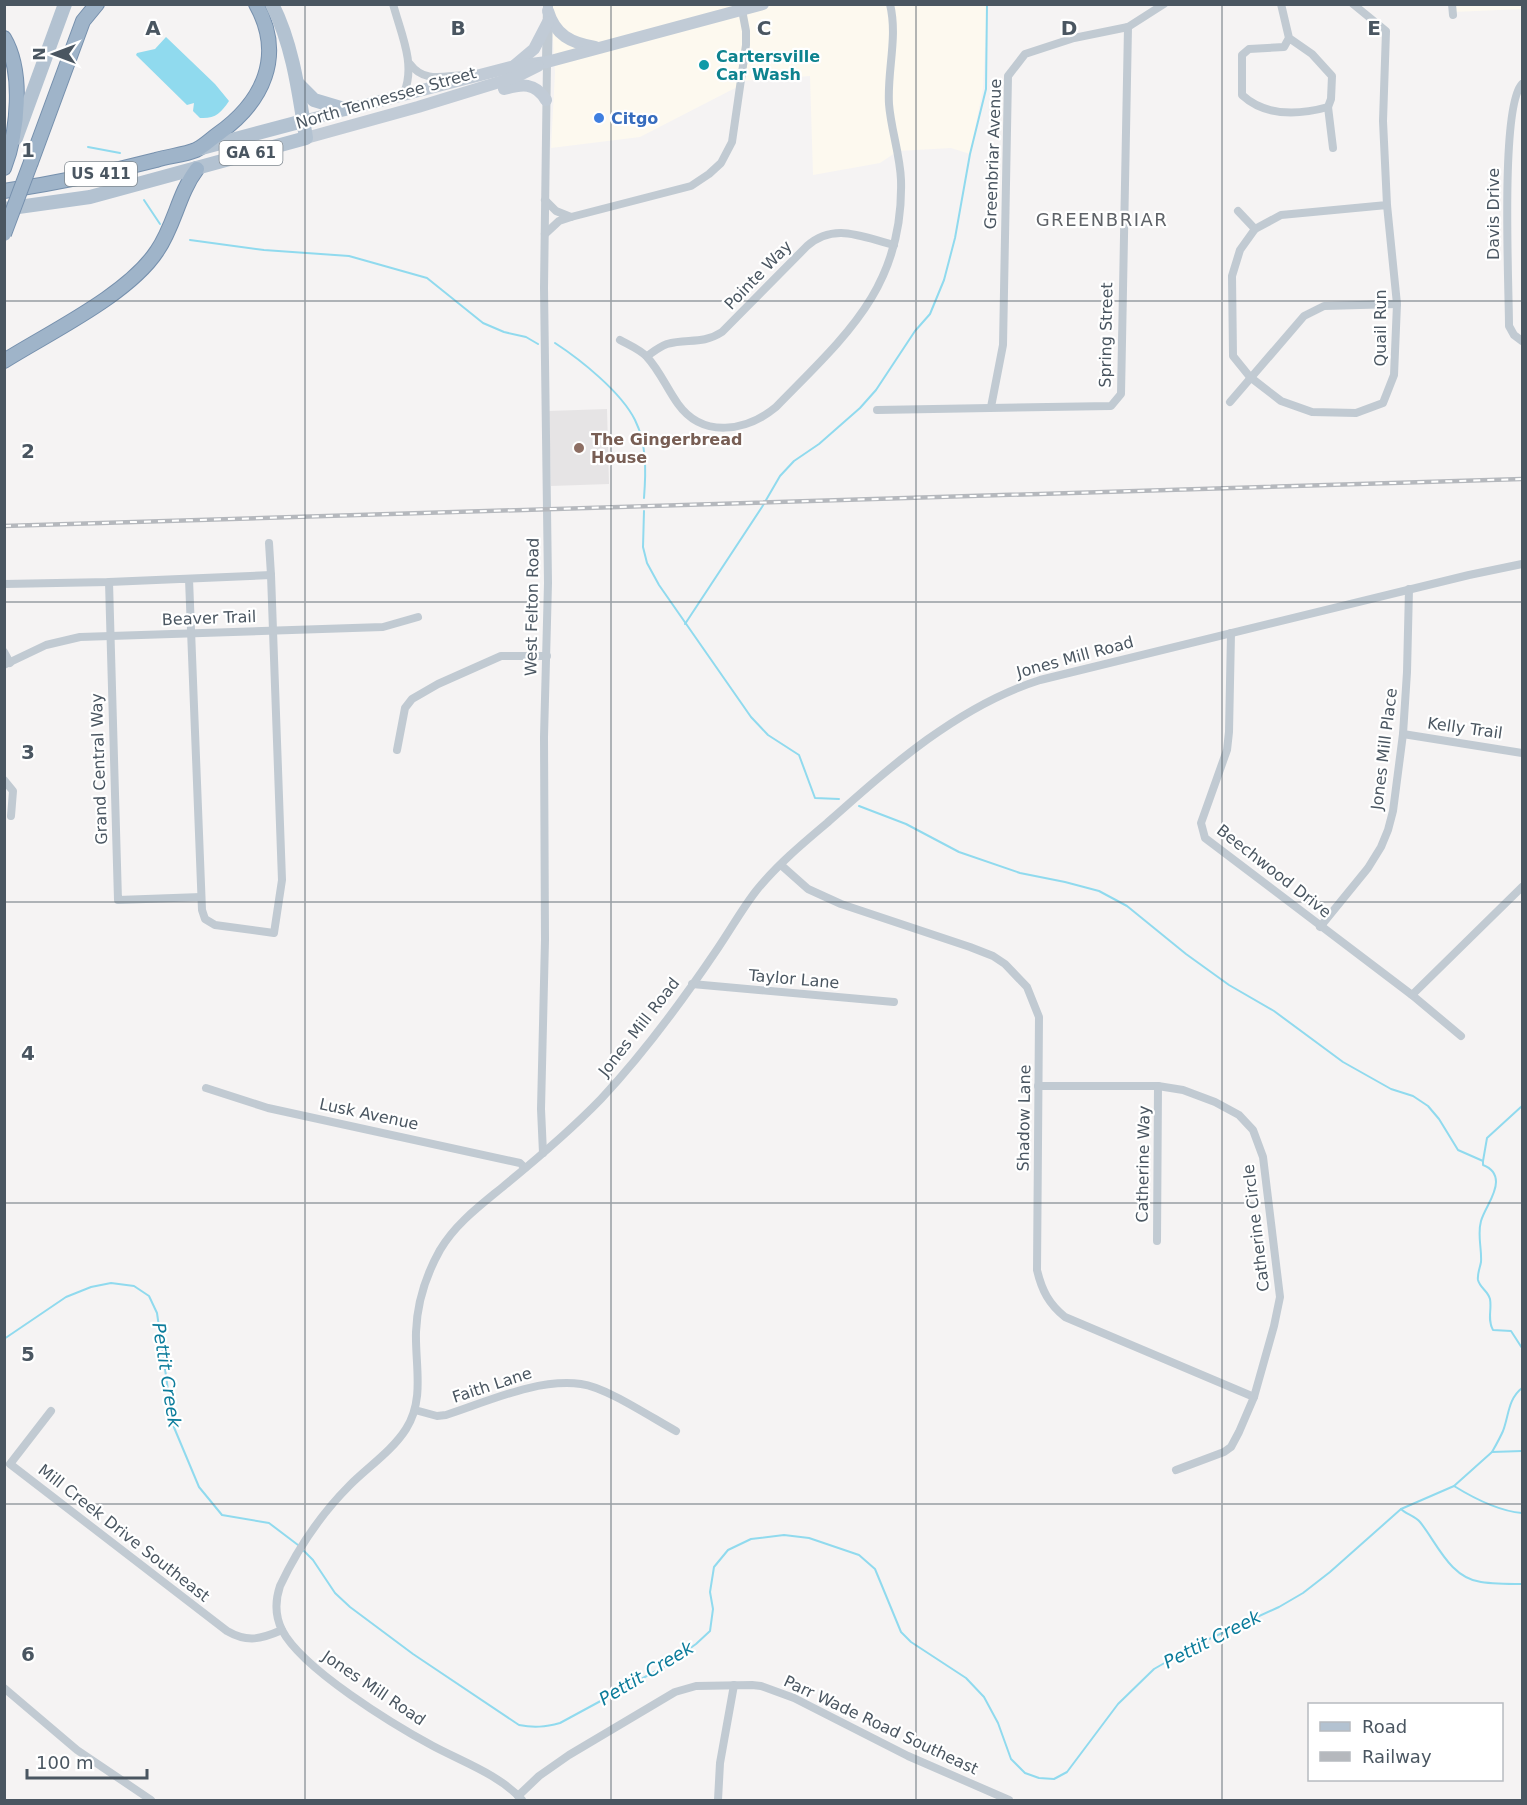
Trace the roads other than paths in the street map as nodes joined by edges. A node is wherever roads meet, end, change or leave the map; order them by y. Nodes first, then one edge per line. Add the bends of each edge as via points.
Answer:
1 (65, 4) edge
2 (89, 4) edge
3 (97, 4) edge
4 (256, 4) edge
5 (272, 4) edge
6 (393, 4) edge
7 (763, 4) edge
8 (890, 4) edge
9 (1164, 4) edge
10 (1281, 4) edge
11 (1353, 4) edge
12 (1452, 4) edge
13 (742, 10) junction
14 (548, 13) edge
15 (1453, 15) dead end
16 (83, 21) junction
17 (1128, 27) junction
18 (4, 38) edge
19 (1289, 38) junction
20 (599, 48) junction
21 (547, 62) junction
22 (410, 64) junction
23 (515, 66) junction
24 (484, 74) junction
25 (297, 83) junction
26 (1522, 84) edge
27 (404, 93) junction
28 (546, 100) junction
29 (418, 107) junction
30 (1328, 107) junction
31 (344, 109) junction
32 (303, 121) junction
33 (306, 138) junction
34 (1333, 148) dead end
35 (11, 149) junction
36 (195, 150) junction
37 (5, 167) edge
38 (197, 169) junction
39 (4, 191) edge
40 (545, 200) junction
41 (1387, 205) junction
42 (4, 209) edge
43 (1238, 211) dead end
44 (571, 217) junction
45 (1255, 229) junction
46 (4, 234) edge
47 (545, 234) junction
48 (894, 245) junction
49 (1397, 304) junction
50 (620, 340) dead end
51 (1522, 341) edge
52 (647, 356) junction
53 (4, 361) edge
54 (1250, 377) junction
55 (1230, 402) dead end
56 (991, 407) junction
57 (877, 410) dead end
58 (269, 543) dead end
59 (1522, 564) edge
60 (271, 575) junction
61 (189, 579) junction
62 (109, 582) junction
63 (4, 584) edge
64 (1409, 589) junction
65 (418, 617) dead end
66 (273, 631) junction
67 (1231, 633) junction
68 (191, 634) junction
69 (110, 637) junction
70 (4, 652) edge
71 (547, 656) junction
72 (7, 664) edge
73 (1402, 734) junction
74 (398, 750) dead end
75 (1522, 753) edge
76 (4, 780) edge
77 (11, 816) dead end
78 (781, 865) junction
79 (1522, 887) edge
80 (201, 897) junction
81 (1320, 927) junction
82 (692, 984) junction
83 (1412, 995) junction
84 (894, 1002) dead end
85 (1461, 1036) dead end
86 (1038, 1086) junction
87 (1158, 1086) junction
88 (206, 1088) dead end
89 (543, 1153) junction
90 (525, 1168) junction
91 (1157, 1241) dead end
92 (1254, 1397) junction
93 (415, 1410) junction
94 (51, 1411) dead end
95 (676, 1431) dead end
96 (1176, 1470) dead end
97 (282, 1630) junction
98 (734, 1685) junction
99 (4, 1688) edge
100 (520, 1798) edge
101 (151, 1800) edge
102 (718, 1800) edge
103 (1008, 1800) edge

1 - 35 main road
2 - 16 main road
3 - 16 highway
4 - 36 highway, US 411 via 266,28 268,46 261,86 238,119
5 - 25 main road
6 - 22 street
7 - 13 main road, North Tennessee Street / GA 61
8 - 48 street via 894,35 889,102 901,183
9 - 17 street, Greenbriar Avenue
10 - 19 street
11 - 41 street, Quail Run via 1386,31 1383,121
12 - 15 street
13 - 20 main road, North Tennessee Street / GA 61
13 - 44 street via 746,45 732,142 721,163 691,186
14 - 20 main road via 565,38
14 - 21 street
14 - 23 main road via 534,49
16 - 46 highway, bridge
17 - 56 street, Greenbriar Avenue via 1074,38 1025,54 1008,76 1003,345
17 - 56 street, Spring Street via 1121,394 1111,406
18 - 35 highway via 16,77
19 - 30 street via 1312,54 1332,76
19 - 30 street via 1284,46 1249,49 1242,55 1242,95 1264,109 1285,113
20 - 21 main road, North Tennessee Street / GA 61
21 - 23 main road, North Tennessee Street / GA 61
21 - 28 street, West Felton Road
21 - 29 main road, North Tennessee Street / GA 61 via 516,77
22 - 24 street via 420,75 430,78
22 - 27 street
23 - 24 main road, North Tennessee Street / GA 61
24 - 27 main road, North Tennessee Street / GA 61
25 - 31 main road via 314,100
25 - 32 main road
26 - 51 street, Davis Drive via 1515,95 1508,142 1509,326
27 - 31 main road, North Tennessee Street / GA 61
28 - 29 main road via 535,87 524,84 456,102
28 - 40 street, West Felton Road
29 - 33 main road, North Tennessee Street / GA 61
30 - 34 street
31 - 32 main road, North Tennessee Street / GA 61
32 - 33 main road
32 - 36 main road, GA 61
33 - 38 main road, North Tennessee Street / GA 61
35 - 37 highway
36 - 39 highway, US 411 via 104,173
38 - 42 main road, GA 61 via 90,197
38 - 53 highway via 183,189 176,215 159,248 137,275
40 - 44 street via 556,212
40 - 47 street, West Felton Road
41 - 45 street, Quail Run via 1281,214
41 - 49 street, Quail Run
43 - 45 street
44 - 47 street via 559,221
45 - 54 street, Quail Run via 1240,250 1232,276 1233,356
47 - 71 street, West Felton Road
48 - 52 street, Pointe Way via 841,232 822,235 722,332 707,340 670,343
48 - 52 street via 878,287 858,321 776,407 748,425 721,428 688,415
49 - 54 street via 1324,306 1304,316
49 - 54 street, Quail Run via 1394,375 1383,403 1356,412 1311,412 1281,401
50 - 52 street
54 - 55 street
56 - 57 street, Spring Street
58 - 60 street
59 - 64 street, Jones Mill Road
60 - 61 street
60 - 66 street
61 - 62 street
61 - 68 street
62 - 63 street
62 - 69 street, Grand Central Way
64 - 67 street, Jones Mill Road
64 - 73 street, Jones Mill Place
65 - 66 street, Beaver Trail via 382,627
66 - 68 street, Beaver Trail
66 - 80 street via 282,880 274,933 210,923 205,919
67 - 78 street, Jones Mill Road via 1040,680 995,698 896,764
67 - 81 street, Beechwood Drive via 1227,750 1201,829 1217,848
68 - 69 street, Beaver Trail
68 - 80 street
69 - 72 street, Beaver Trail via 80,637 46,645
69 - 80 street, Grand Central Way via 118,900
70 - 72 street
71 - 74 street via 501,656 412,699 405,708
71 - 89 street, West Felton Road
73 - 75 street, Kelly Trail
73 - 81 street, Jones Mill Place via 1393,811 1381,847
76 - 77 street via 13,791
78 - 82 street, Jones Mill Road via 757,890
78 - 86 street, Shadow Lane via 808,889 970,947 1005,964 1028,987 1039,1017
79 - 83 street
81 - 83 street, Beechwood Drive
82 - 84 street, Taylor Lane
82 - 89 street, Jones Mill Road via 608,1092
83 - 85 street, Beechwood Drive
86 - 87 street, Catherine Circle
86 - 92 street, Shadow Lane via 1037,1270 1048,1301 1065,1317
87 - 91 street, Catherine Way
87 - 92 street, Catherine Circle via 1184,1090 1239,1115 1252,1130 1263,1156 1280,1297
88 - 90 street, Lusk Avenue via 268,1108 520,1163
89 - 90 street, Jones Mill Road
90 - 93 street, Jones Mill Road via 463,1220 433,1264 417,1322
92 - 96 street, Catherine Circle via 1231,1447
93 - 95 street, Faith Lane via 446,1415 542,1384 582,1384 605,1392
93 - 97 street, Jones Mill Road via 400,1438 344,1491 310,1535 277,1597
94 - 97 street, Mill Creek Drive Southeast via 10,1464 227,1631 255,1639
97 - 100 street, Jones Mill Road via 300,1654 343,1688 407,1731 496,1779
98 - 100 street, Parr Wade Road Southeast via 696,1686 675,1692 569,1755 539,1776
98 - 102 street via 720,1763
98 - 103 street, Parr Wade Road Southeast via 761,1686 794,1698
99 - 101 street via 76,1750

